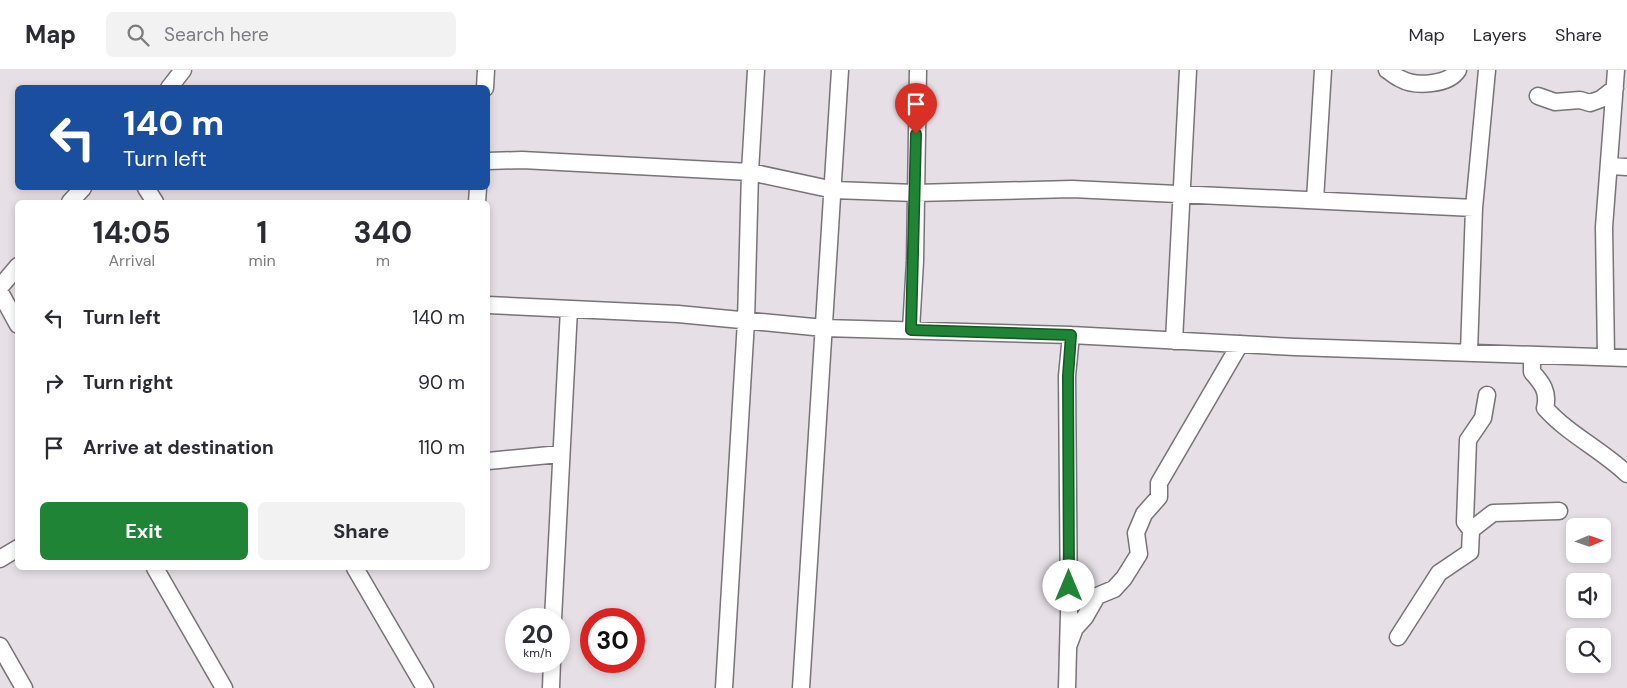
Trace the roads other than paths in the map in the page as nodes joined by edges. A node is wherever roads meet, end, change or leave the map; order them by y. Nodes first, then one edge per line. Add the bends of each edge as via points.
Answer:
1 (183, 70) edge
2 (486, 70) edge
3 (756, 70) edge
4 (840, 70) edge
5 (918, 70) edge
6 (1188, 70) edge
7 (1323, 70) edge
8 (1387, 70) edge
9 (1458, 70) edge
10 (1486, 70) edge
11 (1616, 70) edge
12 (171, 85) edge
13 (486, 85) edge
14 (1615, 88) junction
15 (1538, 96) dead end
16 (490, 161) edge
17 (1610, 166) junction
18 (1627, 166) edge
19 (750, 172) junction
20 (81, 190) edge
21 (834, 190) junction
22 (915, 193) junction
23 (1182, 194) junction
24 (72, 200) edge
25 (1315, 200) junction
26 (1474, 208) junction
27 (15, 270) edge
28 (0, 287) edge
29 (0, 292) edge
30 (490, 305) edge
31 (569, 309) junction
32 (15, 320) edge
33 (746, 321) junction
34 (824, 328) junction
35 (911, 330) junction
36 (1071, 335) junction
37 (1174, 340) junction
38 (1240, 344) junction
39 (1468, 352) junction
40 (1532, 355) junction
41 (1606, 357) junction
42 (1627, 358) edge
43 (1487, 394) dead end
44 (560, 454) junction
45 (490, 461) edge
46 (1627, 474) edge
47 (1559, 511) dead end
48 (1471, 530) junction
49 (15, 550) edge
50 (0, 559) edge
51 (156, 570) edge
52 (356, 570) edge
53 (553, 608) edge
54 (1398, 637) dead end
55 (1068, 644) junction
56 (0, 646) edge
57 (552, 673) edge
58 (24, 688) edge
59 (224, 688) edge
60 (425, 688) edge
61 (551, 688) edge
62 (724, 688) edge
63 (801, 688) edge
64 (1067, 688) edge

1 - 12 street
2 - 13 street
3 - 19 street
4 - 21 street
5 - 22 street
6 - 23 street
7 - 25 street
8 - 9 street via 1402,80 1434,84
10 - 26 street
11 - 14 street
14 - 15 street via 1590,103 1580,100 1555,102
14 - 17 street
16 - 19 street
17 - 18 street
17 - 41 street via 1604,227
19 - 21 street
19 - 33 street
20 - 24 street
21 - 22 street
21 - 34 street
22 - 23 street via 1072,189
22 - 35 street
23 - 25 street
23 - 37 street
25 - 26 street
26 - 39 street
27 - 28 street
29 - 32 street
30 - 31 street
31 - 33 street
31 - 44 street
33 - 34 street
33 - 62 street
34 - 35 street
34 - 63 street
35 - 36 street
36 - 37 street
36 - 55 street via 1068,376
37 - 38 street
38 - 39 street
38 - 55 street via 1159,483 1159,497 1144,514 1136,533 1139,554 1114,589 1097,596
39 - 40 street
40 - 41 street
40 - 46 street via 1532,372 1543,384 1548,398 1545,408
41 - 42 street
43 - 48 street via 1483,418 1468,440 1465,522
44 - 45 street
44 - 53 street
47 - 48 street via 1494,513
48 - 54 street via 1470,552 1438,573
49 - 50 street
51 - 59 street
52 - 60 street
55 - 64 street
56 - 58 street
57 - 61 street

